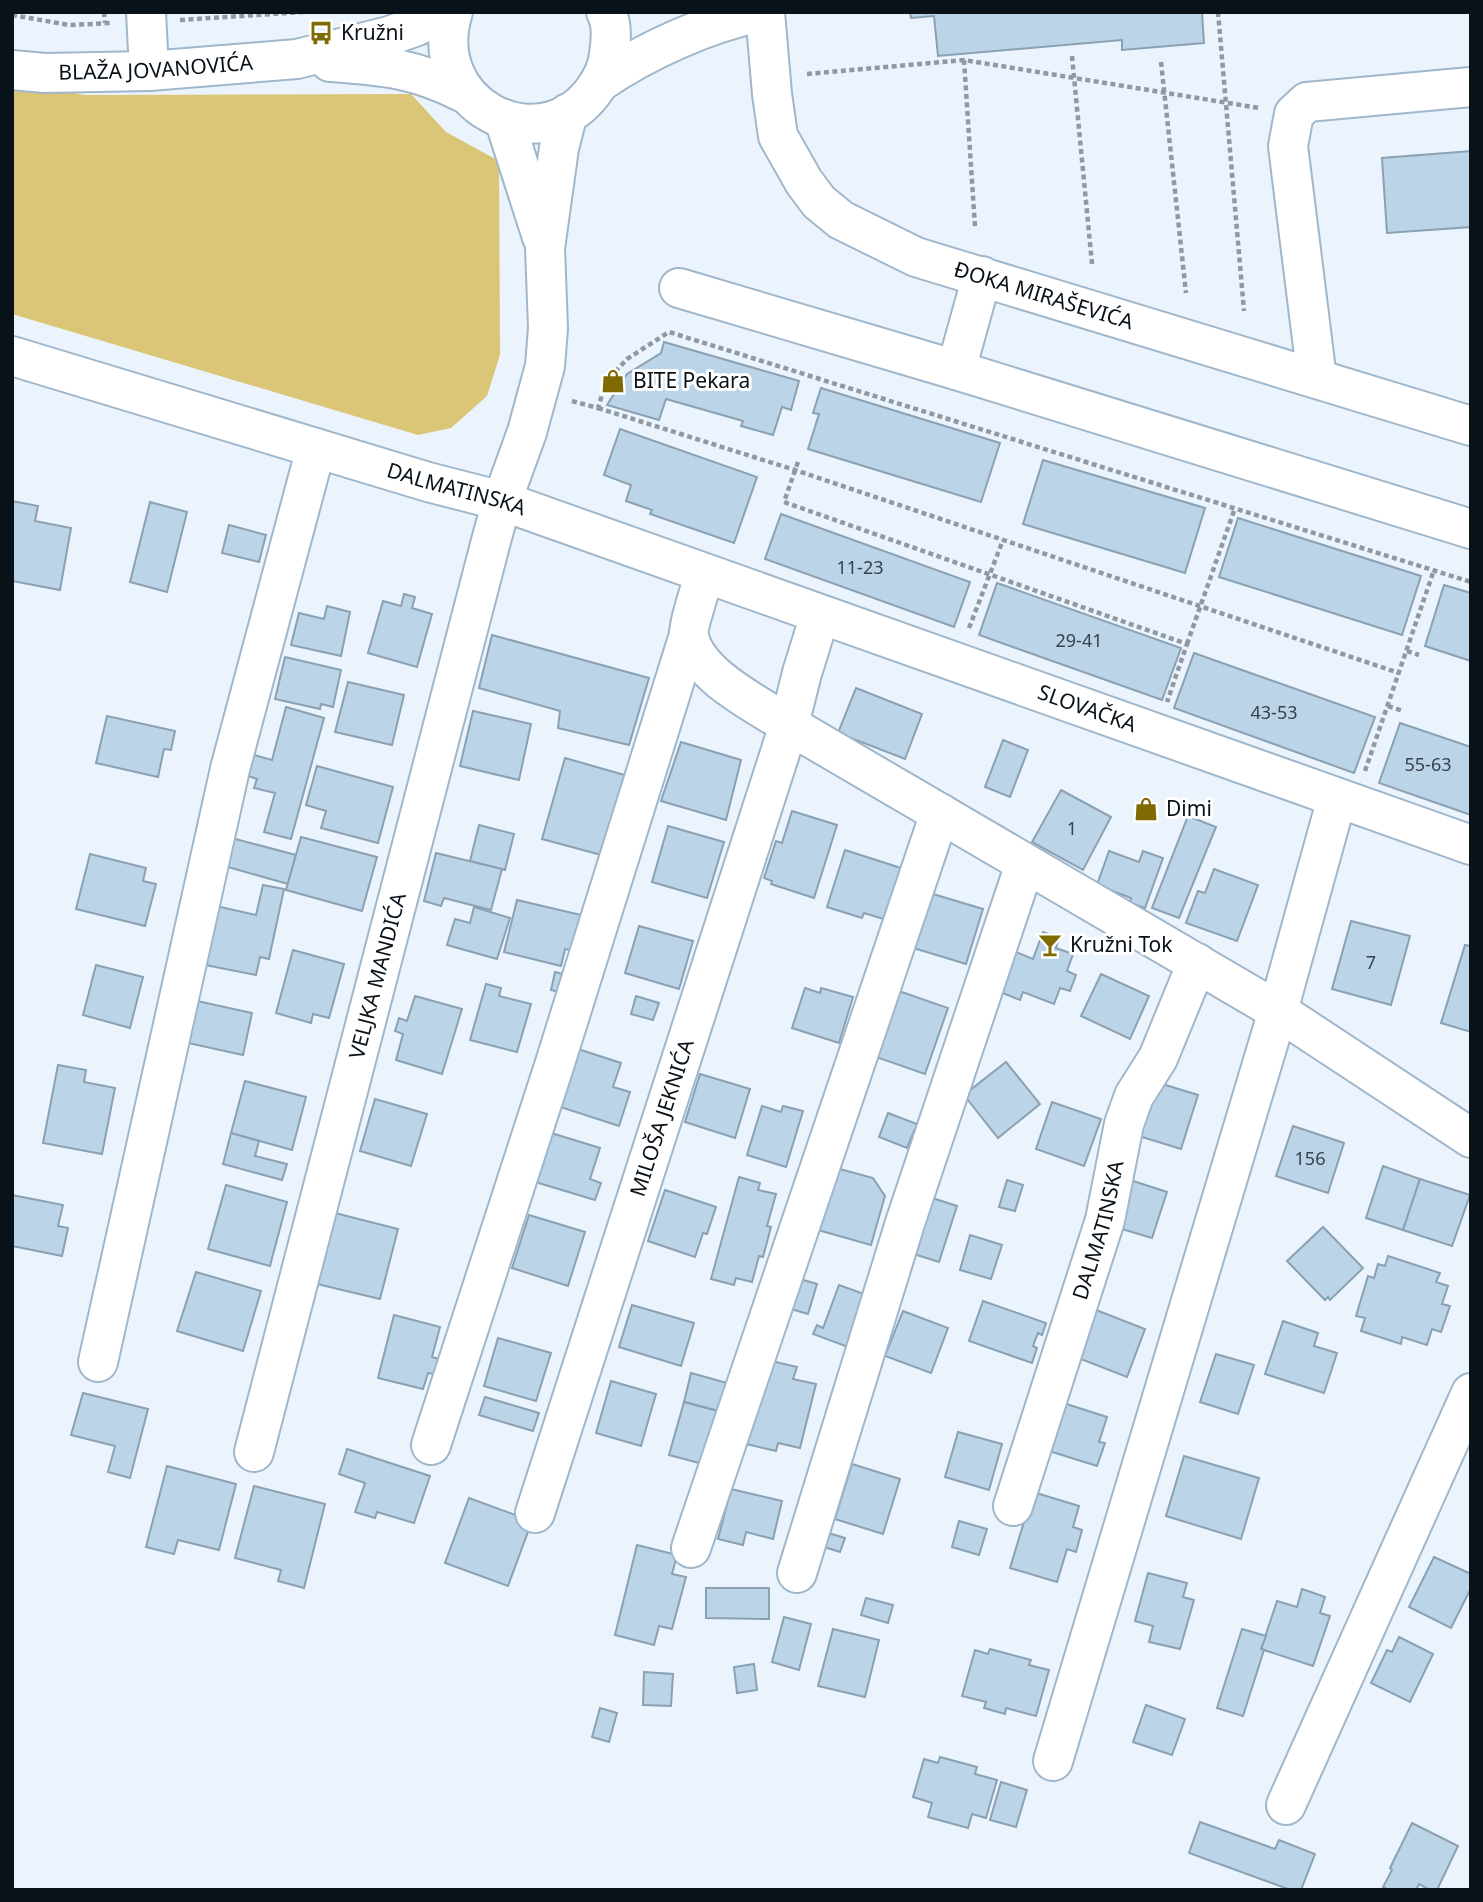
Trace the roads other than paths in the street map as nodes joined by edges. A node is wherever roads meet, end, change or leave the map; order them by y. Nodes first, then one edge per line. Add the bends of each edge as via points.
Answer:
1 (146, 12) edge
2 (444, 12) edge
3 (453, 12) edge
4 (606, 12) edge
5 (681, 12) edge
6 (755, 14) edge
7 (297, 59) junction
8 (12, 70) edge
9 (149, 71) junction
10 (600, 82) junction
11 (1471, 88) edge
12 (464, 93) junction
13 (568, 113) junction
14 (504, 119) junction
15 (545, 248) junction
16 (982, 276) junction
17 (679, 288) dead end
18 (12, 356) edge
19 (956, 370) junction
20 (1317, 379) junction
21 (1471, 426) edge
22 (316, 448) junction
23 (502, 501) junction
24 (1471, 528) edge
25 (705, 575) junction
26 (820, 615) junction
27 (689, 635) junction
28 (789, 724) junction
29 (1349, 790) junction
30 (940, 813) junction
31 (1471, 845) edge
32 (1025, 864) junction
33 (1197, 963) junction
34 (1278, 1011) junction
35 (1471, 1138) edge
36 (97, 1362) dead end
37 (1471, 1393) edge
38 (431, 1445) dead end
39 (254, 1452) dead end
40 (1013, 1506) dead end
41 (535, 1513) dead end
42 (691, 1548) dead end
43 (797, 1573) dead end
44 (1053, 1761) dead end
45 (1286, 1805) dead end

1 - 9 street
2 - 7 street, BLAŽA JOVANOVIĆA via 389,36
3 - 12 street via 447,48
4 - 10 street via 611,39
5 - 6 street
6 - 10 street via 654,50
6 - 16 street, ĐOKA MIRAŠEVIĆA via 778,136 819,202 841,220 916,257
7 - 9 street, BLAŽA JOVANOVIĆA
7 - 12 street, BLAŽA JOVANOVIĆA via 391,66 432,77
8 - 9 street, BLAŽA JOVANOVIĆA
10 - 13 street
11 - 20 street via 1307,102 1294,114 1288,146
12 - 14 street, BLAŽA JOVANOVIĆA via 482,109
13 - 14 street via 547,121
13 - 15 street
14 - 15 street
15 - 23 street, VELJKA MANDIĆA via 547,356
16 - 19 street
16 - 20 street, ĐOKA MIRAŠEVIĆA
17 - 19 street
18 - 22 street, DALMATINSKA
19 - 24 street
20 - 21 street, ĐOKA MIRAŠEVIĆA
22 - 23 street, DALMATINSKA
22 - 36 street via 230,769
23 - 25 street, DALMATINSKA
23 - 39 street, VELJKA MANDIĆA
25 - 26 street, SLOVAČKA
25 - 27 street
26 - 28 street
26 - 29 street, SLOVAČKA
27 - 28 street via 699,660 717,678
27 - 38 street
28 - 30 street
28 - 41 street, MILOŠA JEKNIĆA
29 - 31 street, SLOVAČKA
29 - 34 street
30 - 32 street
30 - 42 street
32 - 33 street
32 - 43 street via 905,1223
33 - 34 street
33 - 40 street, DALMATINSKA via 1158,1058 1133,1096 1105,1220
34 - 35 street
34 - 44 street
37 - 45 street

